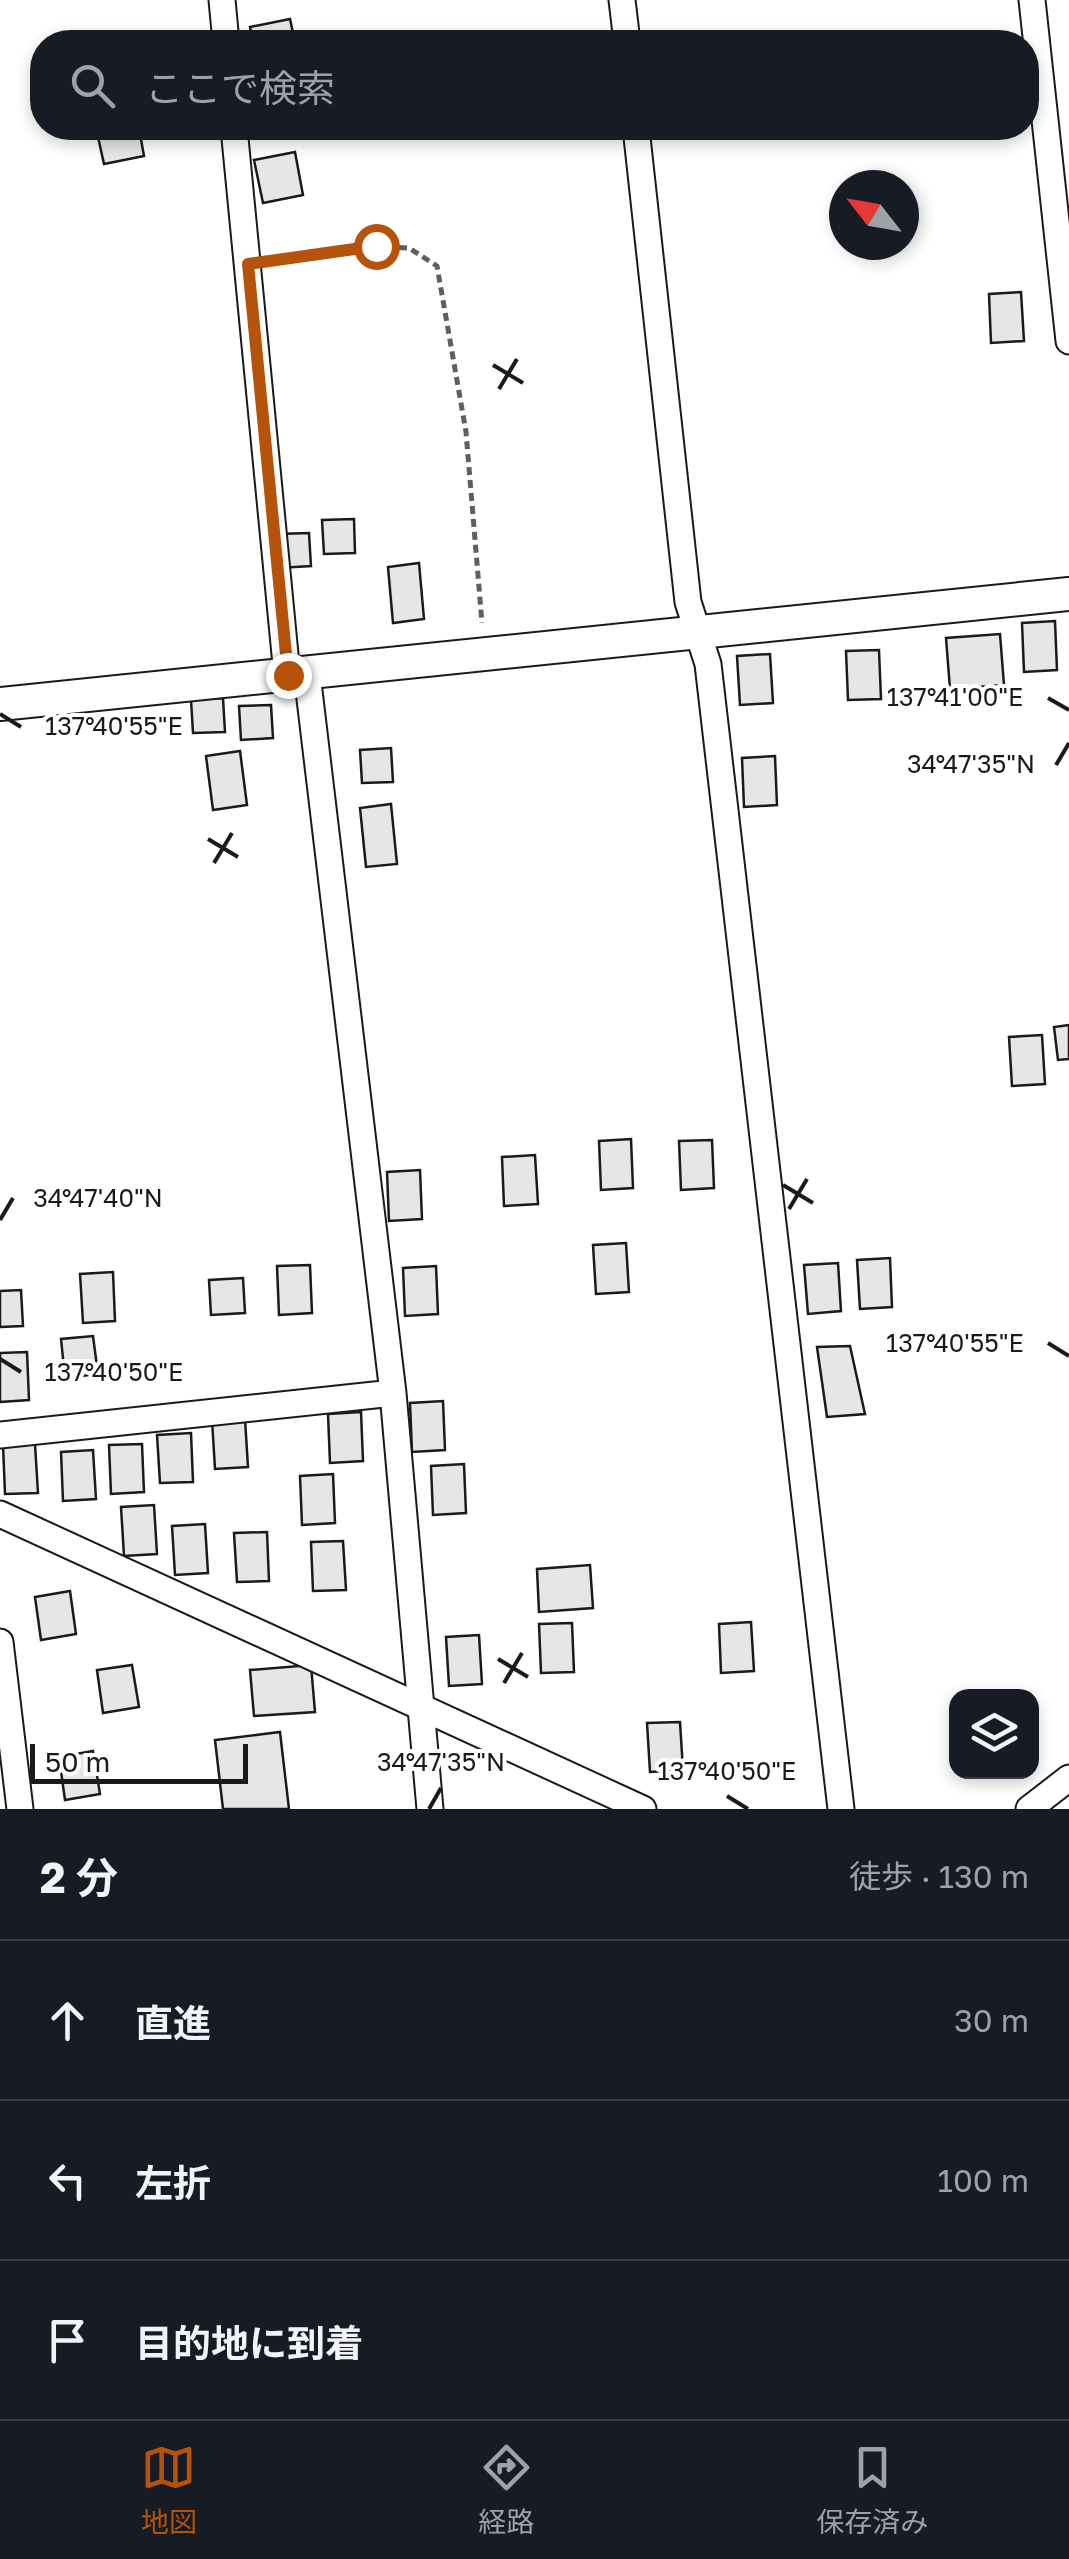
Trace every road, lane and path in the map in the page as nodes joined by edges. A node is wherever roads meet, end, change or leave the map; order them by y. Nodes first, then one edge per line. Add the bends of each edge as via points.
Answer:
1 (222, 0) edge
2 (622, 0) edge
3 (1032, 0) edge
4 (225, 30) edge
5 (626, 30) edge
6 (1035, 30) edge
7 (1039, 65) edge
8 (235, 140) edge
9 (637, 140) edge
10 (248, 264) junction
11 (1069, 342) edge
12 (1069, 594) edge
13 (701, 633) junction
14 (485, 656) junction
15 (297, 675) junction
16 (0, 704) edge
17 (393, 1393) junction
18 (0, 1435) edge
19 (0, 1514) edge
20 (0, 1642) edge
21 (419, 1707) junction
22 (1069, 1778) edge
23 (20, 1809) edge
24 (430, 1809) edge
25 (643, 1809) edge
26 (841, 1809) edge
27 (1029, 1809) edge

1 - 4 street
2 - 5 street
3 - 6 street
7 - 11 street
8 - 10 street
9 - 13 street via 688,602
10 - 14 path via 376,246 410,248 436,266 466,432
10 - 15 street
12 - 13 street
13 - 14 street
13 - 26 street
14 - 15 street
15 - 16 street
15 - 17 street
17 - 18 street
17 - 21 street
19 - 21 street
20 - 23 street
21 - 24 street
21 - 25 street
22 - 27 street

